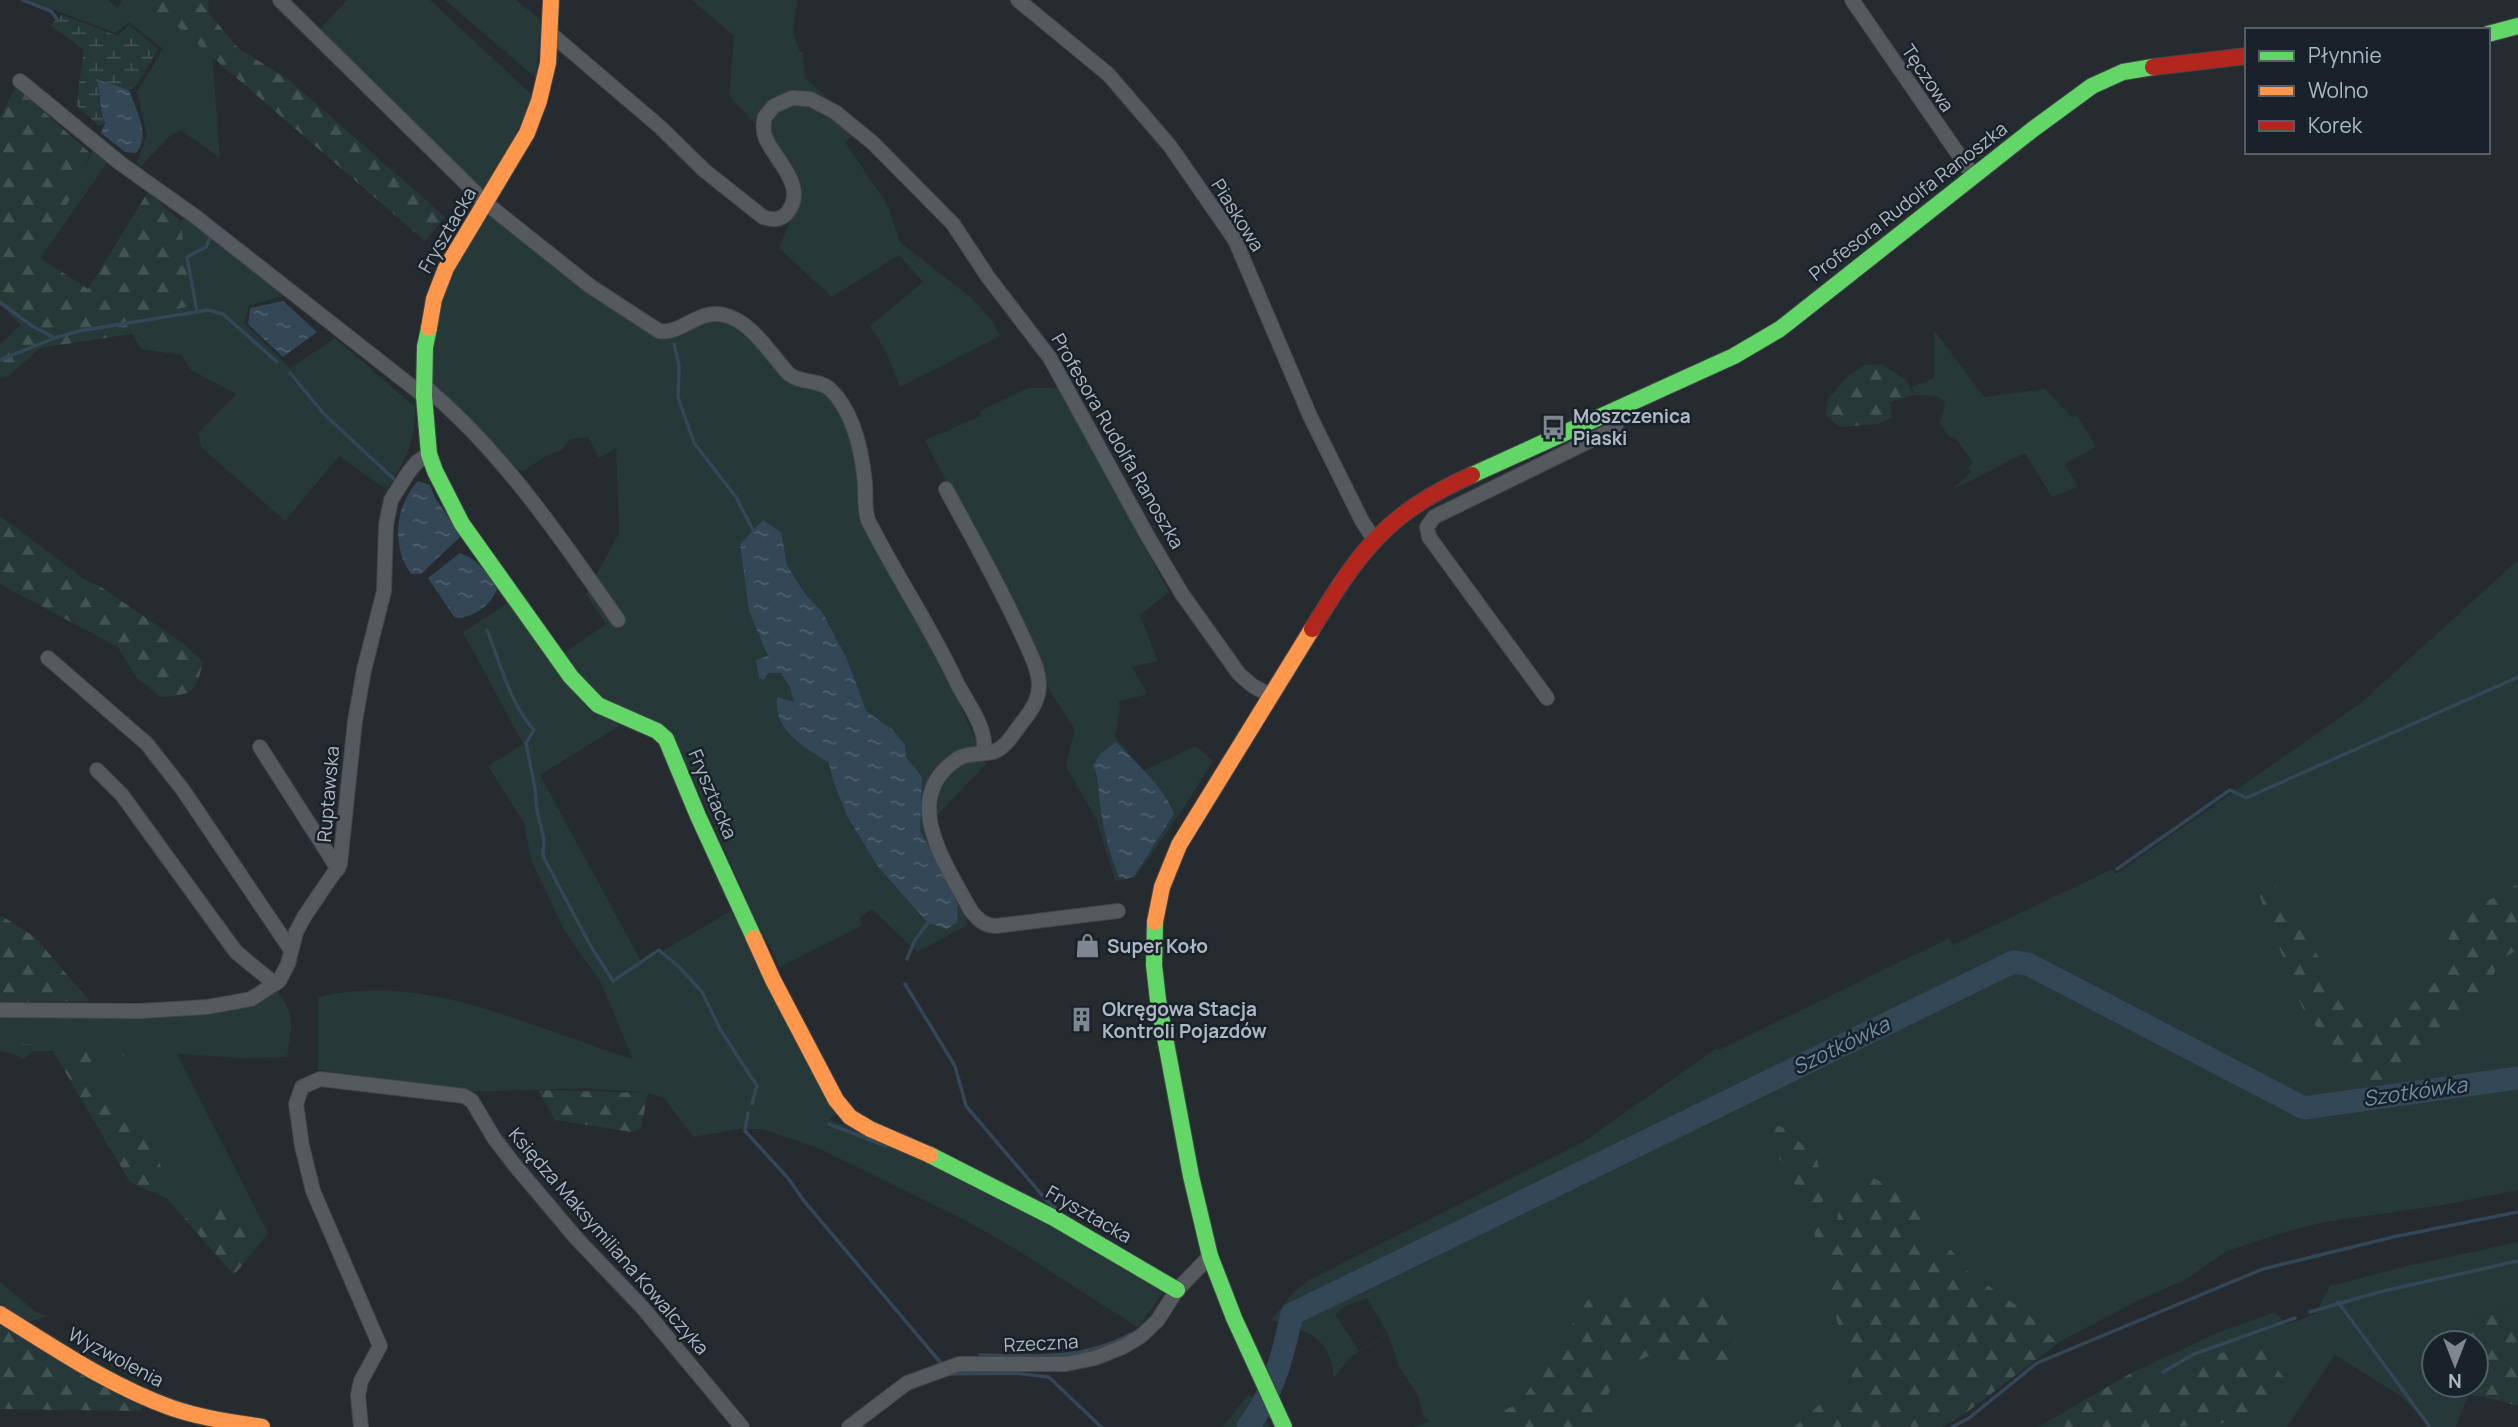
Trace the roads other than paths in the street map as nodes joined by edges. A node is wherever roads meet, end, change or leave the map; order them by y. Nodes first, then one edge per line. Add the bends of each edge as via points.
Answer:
1 (280, 0) edge
2 (551, 0) edge
3 (1018, 0) edge
4 (1852, 0) edge
5 (2518, 26) edge
6 (550, 33) junction
7 (2490, 33) edge
8 (2245, 56) edge
9 (20, 81) dead end
10 (1974, 177) junction
11 (487, 204) junction
12 (424, 391) junction
13 (1605, 415) junction
14 (429, 454) junction
15 (946, 489) dead end
16 (1373, 538) junction
17 (618, 620) dead end
18 (48, 658) dead end
19 (1270, 695) junction
20 (1547, 698) dead end
21 (260, 747) dead end
22 (984, 753) junction
23 (97, 770) dead end
24 (338, 869) junction
25 (1118, 911) dead end
26 (291, 950) junction
27 (275, 984) junction
28 (0, 1010) edge
29 (1210, 1256) junction
30 (1177, 1290) junction
31 (0, 1314) edge
32 (1281, 1420) edge
33 (262, 1427) edge
34 (361, 1427) edge
35 (742, 1427) edge
36 (849, 1427) edge

1 - 11 street
2 - 6 street, Frysztacka
3 - 16 street, Piaskowa via 1108,74 1170,146 1229,231 1243,254 1315,427
4 - 10 street, Tęczowa
5 - 7 street
6 - 11 street, Frysztacka via 539,101 518,152
6 - 19 street, Profesora Rudolfa Ranoszka via 705,172 763,217 780,219 788,212 794,188 766,139 764,123 769,111 787,99 810,99 835,112 873,143 953,224 1050,358 1169,574 1239,674
8 - 10 street, Profesora Rudolfa Ranoszka via 2175,63 2109,77 2076,97
9 - 12 street via 120,163
10 - 13 street, Profesora Rudolfa Ranoszka via 1780,329 1734,356
11 - 12 street, Frysztacka via 446,268 434,299 425,347
11 - 22 street via 652,329 669,332 704,315 728,315 754,334 793,378 820,383 832,391 847,412 857,442 868,520 979,723
12 - 14 street, Frysztacka
12 - 17 street via 446,404 548,520
13 - 16 street, Profesora Rudolfa Ranoszka via 1416,502
13 - 20 street via 1616,428 1434,517 1427,527 1429,537
14 - 24 street, Ruptawska via 417,462 391,500 384,591 355,721
14 - 30 street, Frysztacka via 462,524 571,677 598,705 666,739 774,980 836,1100 850,1117 1055,1218
15 - 22 street via 1018,626 1039,685 1023,721 1000,748
16 - 19 street, Profesora Rudolfa Ranoszka
18 - 26 street via 147,744
19 - 29 street, Profesora Rudolfa Ranoszka via 1179,845 1156,907 1153,949 1164,1021
21 - 24 street
22 - 25 street via 957,759 936,782 929,819 936,845 976,918 996,926
23 - 27 street via 122,795 236,952
24 - 26 street, Ruptawska via 304,917
26 - 27 street, Ruptawska
27 - 28 street via 251,999 207,1007 140,1012
29 - 30 street, Rzeczna
29 - 32 street, Profesora Rudolfa Ranoszka
30 - 36 street, Rzeczna via 1157,1321 1114,1351 1066,1364 959,1364 907,1383
31 - 33 street, Wyzwolenia via 131,1392 167,1407
34 - 35 street, Księdza Maksymiliana Kowalczyka via 361,1381 380,1346 313,1191 302,1146 296,1104 302,1087 320,1079 464,1096 472,1101 513,1163

